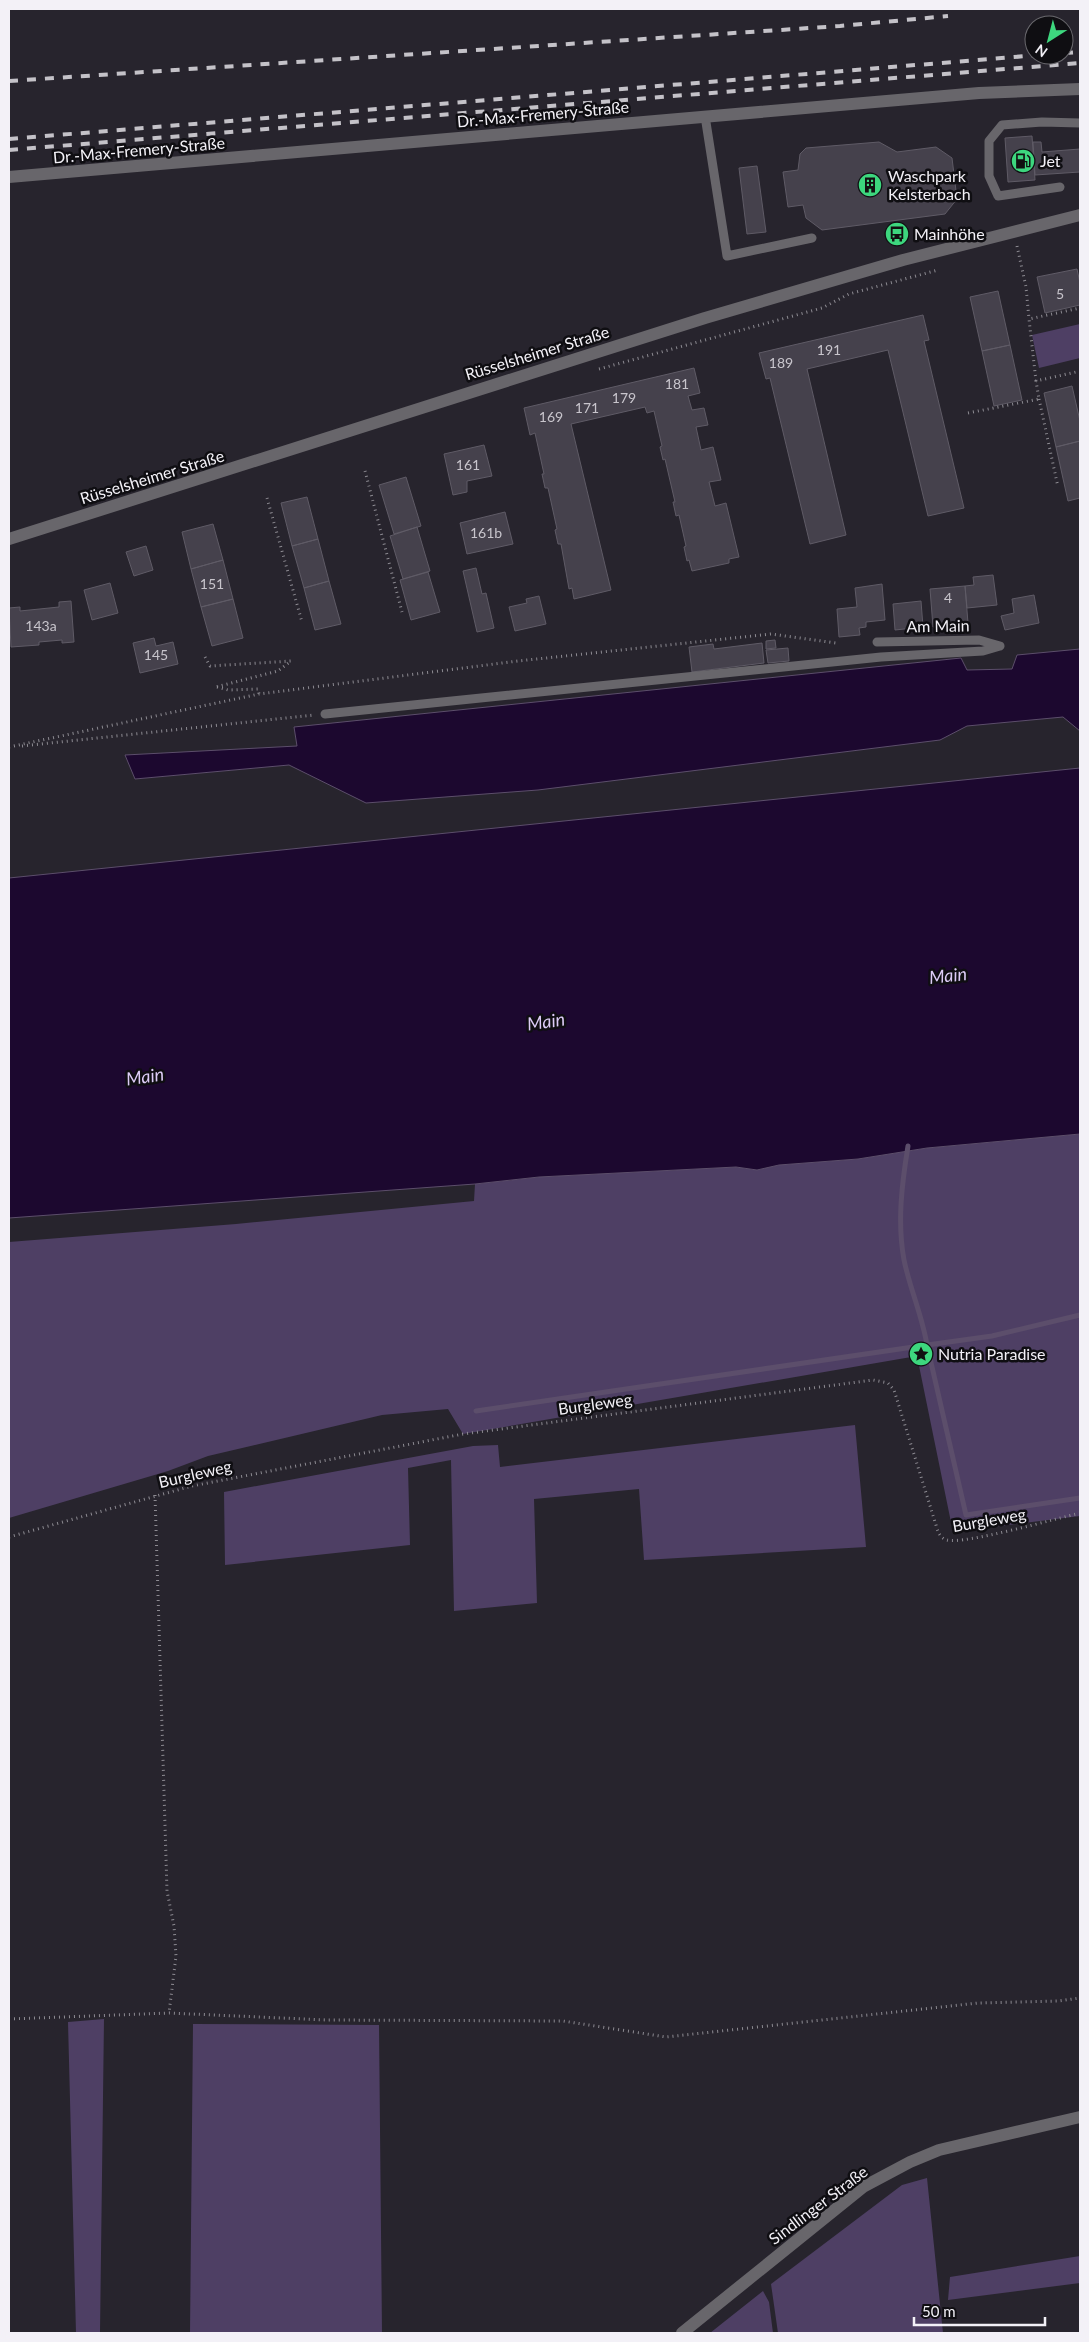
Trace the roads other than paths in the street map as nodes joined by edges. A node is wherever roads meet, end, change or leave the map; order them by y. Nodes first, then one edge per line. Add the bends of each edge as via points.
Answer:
1 (1080, 89) edge
2 (706, 116) junction
3 (1080, 123) edge
4 (9, 177) edge
5 (1060, 187) dead end
6 (1080, 215) edge
7 (812, 238) dead end
8 (9, 539) edge
9 (876, 642) dead end
10 (325, 714) road end
11 (1080, 2116) edge
12 (682, 2333) edge

1 - 2 street, Dr.-Max-Fremery-Straße via 979,93
2 - 4 street, Dr.-Max-Fremery-Straße
2 - 7 lane via 727,256
3 - 5 lane via 1002,125 989,142 989,176 998,196
6 - 8 street, Rüsselsheimer Straße via 904,260 705,318
9 - 10 lane, Am Main via 979,640 1000,646 968,652 881,657
11 - 12 street, Sindlinger Straße via 939,2150 870,2183

